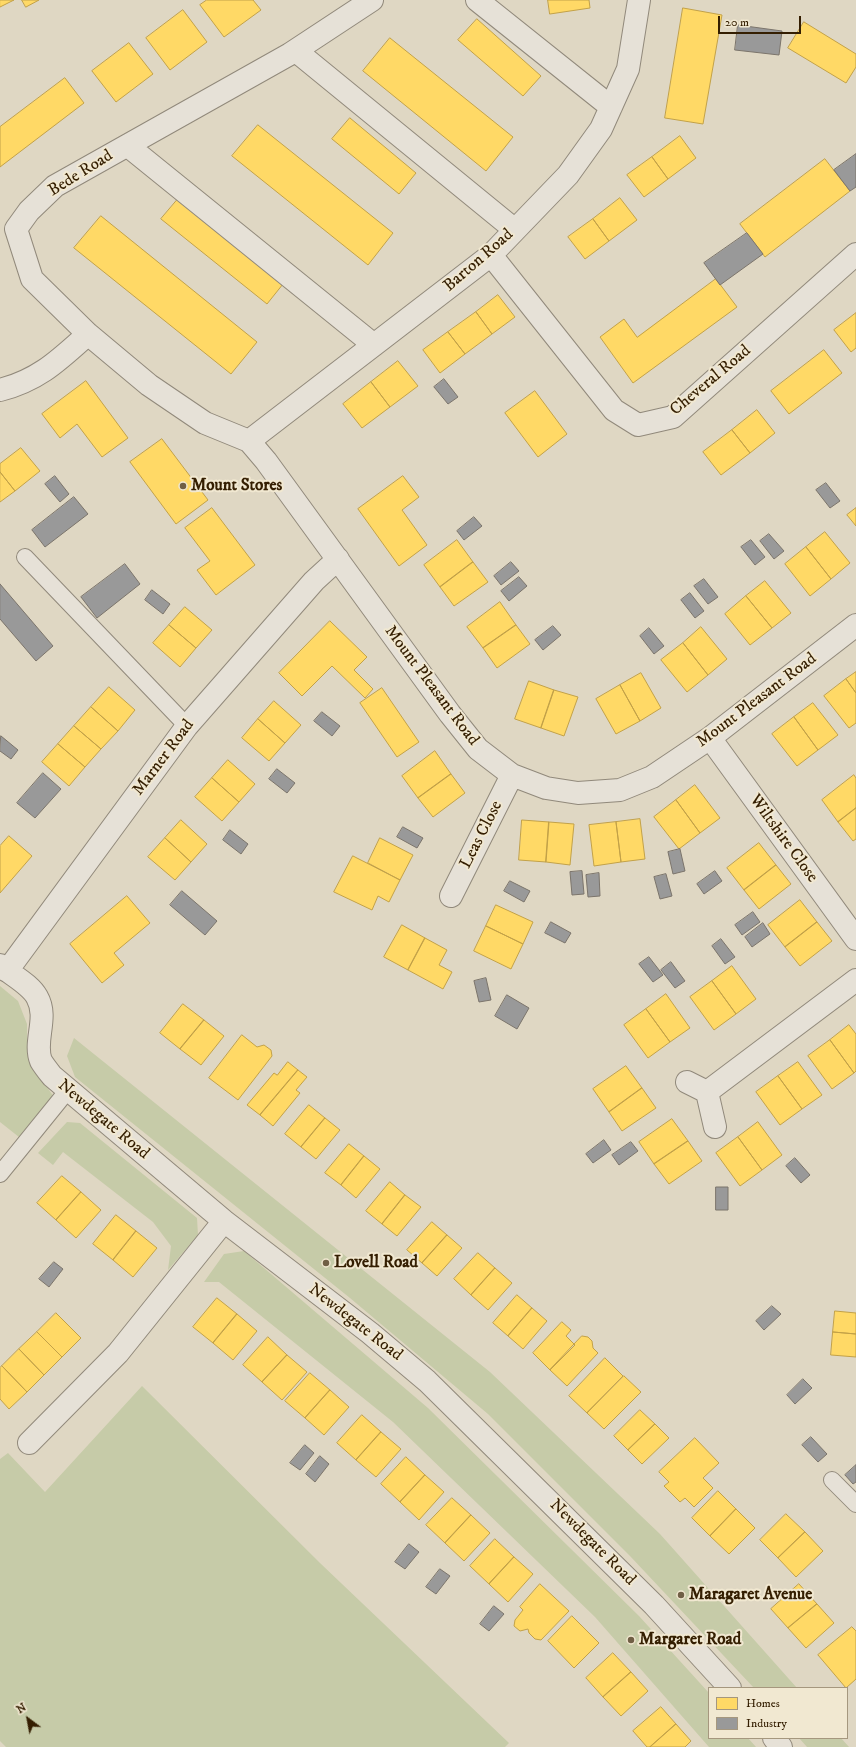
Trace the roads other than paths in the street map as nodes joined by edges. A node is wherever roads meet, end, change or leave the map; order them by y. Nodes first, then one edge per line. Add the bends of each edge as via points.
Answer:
1 (372, 0) edge
2 (477, 0) edge
3 (639, 0) edge
4 (296, 51) junction
5 (611, 107) junction
6 (128, 146) junction
7 (515, 230) junction
8 (856, 254) edge
9 (491, 255) junction
10 (88, 334) junction
11 (374, 345) junction
12 (0, 390) edge
13 (249, 441) junction
14 (25, 557) dead end
15 (338, 559) junction
16 (856, 625) edge
17 (188, 726) junction
18 (710, 738) junction
19 (512, 775) junction
20 (451, 896) dead end
21 (856, 939) edge
22 (3, 968) edge
23 (856, 980) edge
24 (687, 1082) dead end
25 (68, 1090) junction
26 (707, 1092) junction
27 (715, 1127) dead end
28 (0, 1174) edge
29 (224, 1221) junction
30 (28, 1443) dead end
31 (832, 1480) dead end
32 (856, 1504) edge
33 (729, 1687) edge
34 (775, 1739) edge
35 (781, 1747) edge

1 - 4 street, Bede Road
2 - 5 street
3 - 5 street, Barton Road via 628,68
4 - 6 street, Bede Road
4 - 7 street
5 - 7 street, Barton Road via 601,129 568,175
6 - 10 street, Bede Road via 55,186 29,211 16,229 32,279
6 - 11 street
7 - 9 street, Barton Road
8 - 9 street, Cheveral Road via 673,417 638,425 614,410
9 - 11 street, Barton Road
10 - 12 street via 54,365 18,386
10 - 13 street, Bede Road via 149,385 205,423
11 - 13 street, Barton Road
13 - 15 street, Mount Pleasant Road via 266,460
14 - 17 lane
15 - 17 street, Marner Road via 314,581
15 - 19 street, Mount Pleasant Road via 478,749
16 - 18 street, Mount Pleasant Road
17 - 22 street, Marner Road
18 - 19 street, Mount Pleasant Road via 652,777 620,790 578,793 546,788
18 - 21 street, Wiltshire Close
19 - 20 street, Leas Close
22 - 25 street, Newdegate Road via 37,996 42,1010 39,1052 41,1060 52,1076
23 - 26 street
24 - 26 street
25 - 28 lane
25 - 29 street, Newdegate Road
26 - 27 street
29 - 30 street via 118,1353
29 - 33 street, Newdegate Road via 370,1333 427,1381 612,1562
31 - 32 lane
34 - 35 street

